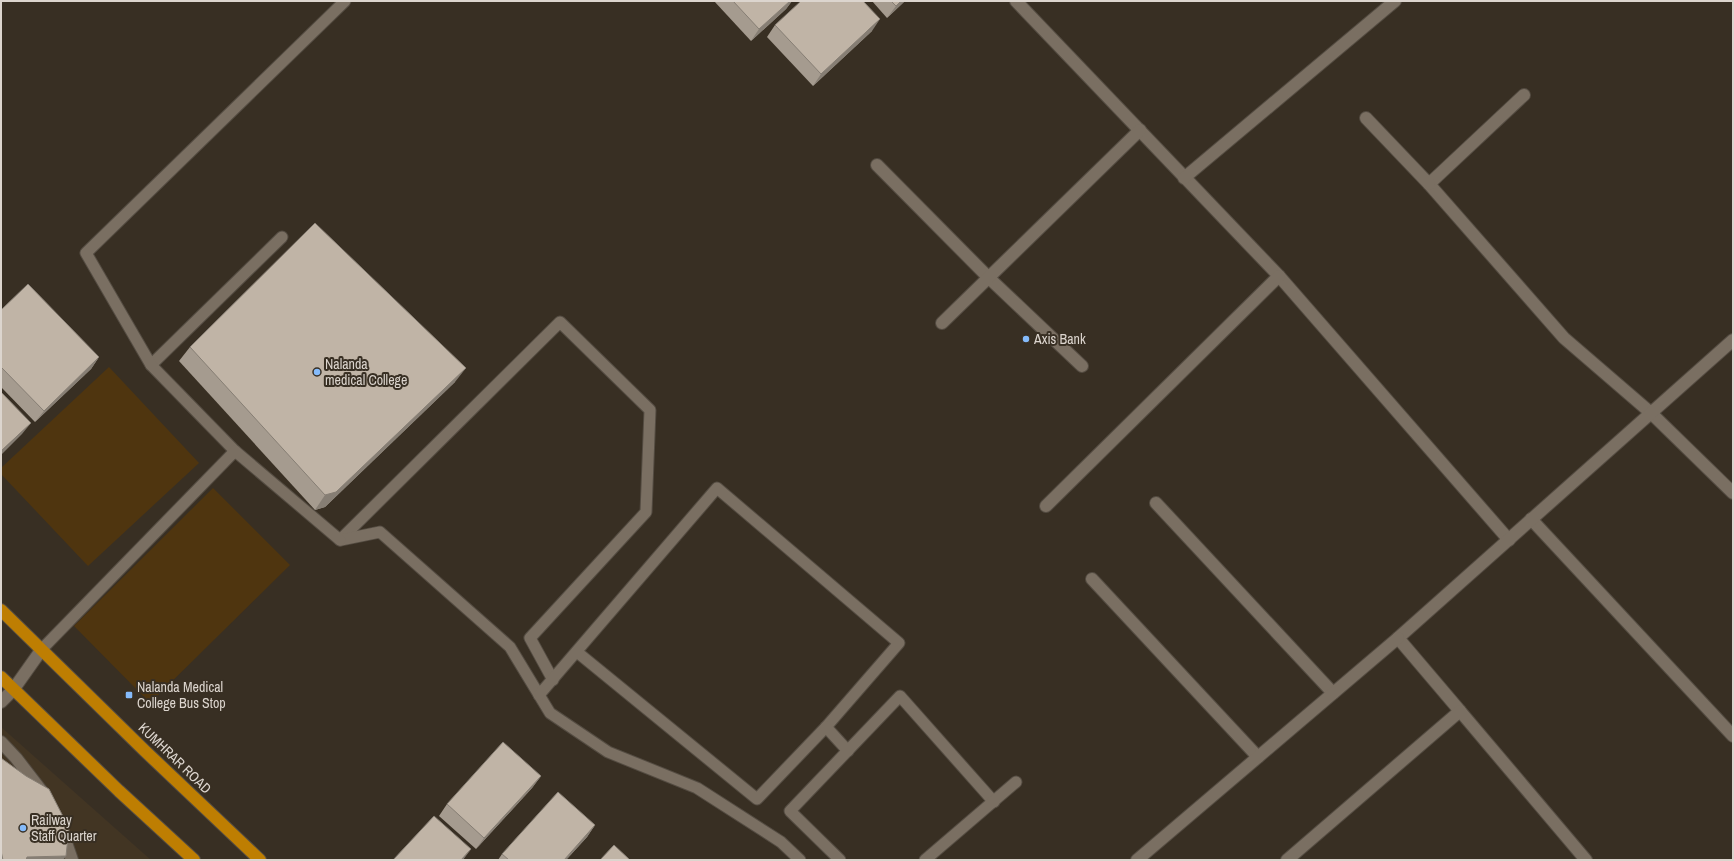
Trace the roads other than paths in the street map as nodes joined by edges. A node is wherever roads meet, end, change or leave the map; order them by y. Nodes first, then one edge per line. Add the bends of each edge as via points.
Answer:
1 (344, 1) edge
2 (1016, 1) edge
3 (1396, 1) edge
4 (1524, 95) dead end
5 (1366, 118) dead end
6 (1140, 130) junction
7 (877, 165) dead end
8 (1184, 178) junction
9 (1429, 184) junction
10 (282, 237) dead end
11 (1279, 276) junction
12 (989, 278) junction
13 (942, 323) dead end
14 (1733, 340) edge
15 (151, 365) junction
16 (1082, 366) dead end
17 (1651, 413) junction
18 (235, 451) junction
19 (1733, 493) edge
20 (1156, 503) dead end
21 (1046, 506) dead end
22 (1531, 519) junction
23 (340, 540) junction
24 (1508, 540) junction
25 (1092, 579) dead end
26 (1, 610) edge
27 (1398, 638) junction
28 (42, 649) junction
29 (577, 652) junction
30 (1, 677) edge
31 (553, 680) junction
32 (14, 690) junction
33 (1333, 693) junction
34 (539, 695) junction
35 (1, 702) edge
36 (1460, 711) junction
37 (826, 727) junction
38 (1733, 736) edge
39 (1, 742) edge
40 (848, 751) junction
41 (1258, 757) junction
42 (1016, 782) dead end
43 (49, 802) edge
44 (994, 802) junction
45 (59, 823) edge
46 (72, 860) edge
47 (194, 860) edge
48 (260, 860) edge
49 (800, 860) edge
50 (840, 860) edge
51 (925, 860) edge
52 (1137, 860) edge
53 (1288, 860) edge
54 (1586, 860) edge

1 - 15 lane via 86,253
2 - 6 street
3 - 8 street
4 - 9 street
5 - 9 street
6 - 8 street
6 - 12 street
7 - 12 street
8 - 11 street
9 - 17 street via 1564,338
10 - 15 lane
11 - 21 street
11 - 24 street
12 - 13 street
12 - 16 street
14 - 17 street
15 - 18 lane
17 - 19 street
17 - 22 street
18 - 23 lane
18 - 28 lane
20 - 33 street
22 - 24 street
22 - 38 street
23 - 31 lane via 560,322 650,410 646,512 530,638
23 - 34 lane via 380,532 510,647
24 - 27 street
25 - 41 street
26 - 28 highway, KUMHRAR ROAD
27 - 33 street
27 - 36 street
28 - 32 street
28 - 48 highway, KUMHRAR ROAD via 139,746
29 - 31 lane
29 - 37 lane via 757,799
29 - 37 lane via 717,488 899,643
30 - 32 highway
31 - 34 lane
32 - 35 street
32 - 47 highway via 118,792
33 - 41 street
34 - 49 lane via 550,713 608,752 697,788 781,842
36 - 53 street
36 - 54 street
37 - 40 lane
39 - 43 street
40 - 44 lane via 900,696
40 - 50 lane via 790,811
41 - 52 street
42 - 44 lane
44 - 51 lane
45 - 46 street

